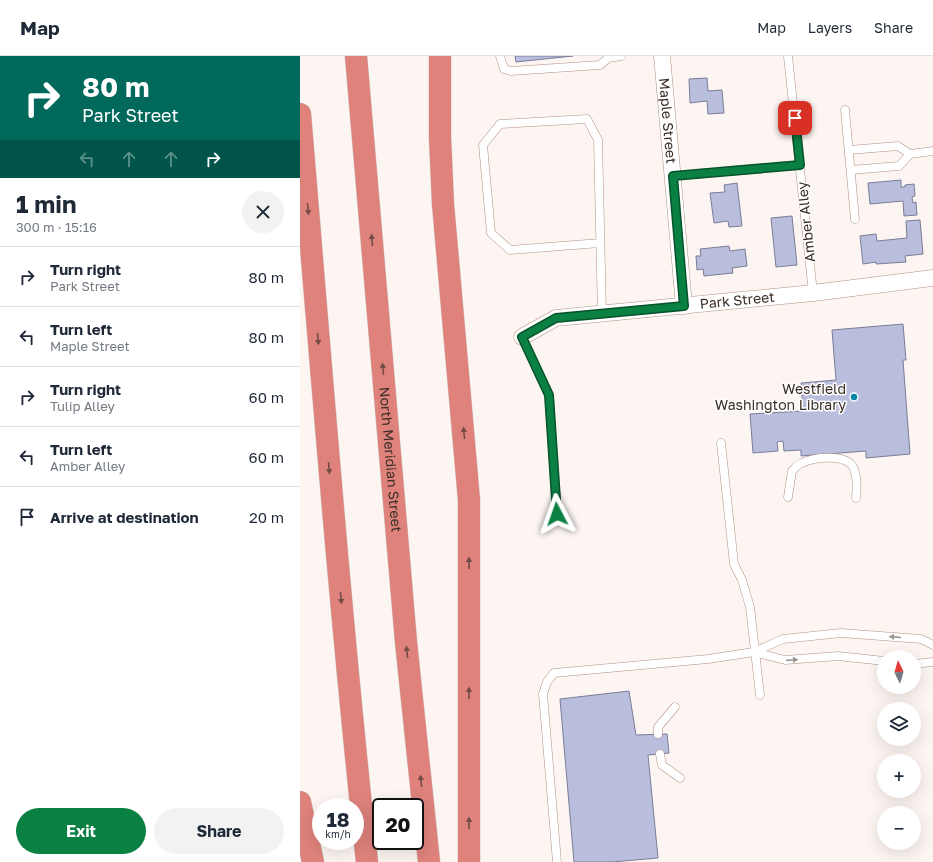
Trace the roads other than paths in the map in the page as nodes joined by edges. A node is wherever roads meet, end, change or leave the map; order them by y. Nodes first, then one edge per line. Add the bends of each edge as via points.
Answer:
1 (356, 56) edge
2 (425, 56) edge
3 (440, 56) edge
4 (500, 56) edge
5 (621, 56) edge
6 (662, 56) edge
7 (788, 56) edge
8 (608, 57) edge
9 (845, 110) dead end
10 (300, 114) edge
11 (440, 137) junction
12 (849, 150) junction
13 (933, 151) edge
14 (910, 154) junction
15 (800, 165) junction
16 (851, 170) junction
17 (673, 176) junction
18 (855, 219) dead end
19 (600, 243) junction
20 (933, 278) edge
21 (813, 293) junction
22 (684, 306) junction
23 (602, 314) junction
24 (522, 337) joint
25 (721, 443) dead end
26 (788, 497) dead end
27 (856, 498) dead end
28 (557, 514) dead end
29 (933, 644) edge
30 (754, 652) junction
31 (877, 660) edge
32 (933, 662) edge
33 (921, 663) edge
34 (760, 694) dead end
35 (675, 707) dead end
36 (658, 734) dead end
37 (660, 754) dead end
38 (680, 778) dead end
39 (300, 802) edge
40 (313, 862) edge
41 (367, 862) edge
42 (429, 862) edge
43 (469, 862) edge
44 (557, 862) edge

42 -> 1 highway, North Meridian Street via 406,642
2 - 11 highway
3 - 11 highway
4 - 8 lane via 504,69 511,71 600,65
5 - 8 lane
6 - 17 street, Maple Street
7 - 15 lane, Amber Alley
9 - 12 lane
10 -> 41 highway via 331,487
43 -> 11 highway via 469,500 443,204
12 - 14 lane via 898,146
12 - 16 lane
13 - 14 lane
14 - 16 lane via 899,166
15 - 17 lane
15 - 21 lane, Amber Alley
16 - 18 lane
17 - 22 street, Maple Street
19 - 19 lane via 598,140 587,119 500,124 483,145 491,233 510,250
19 - 23 lane
20 - 21 street, Park Street
21 - 22 street, Park Street
22 - 23 street, Park Street
23 - 24 street, Park Street via 556,318
24 - 28 lane via 549,395
25 - 30 lane via 734,564 750,607
26 - 27 lane via 792,471 801,463 838,458 848,461 854,469
29 -> 30 lane via 921,639 841,633 783,639
30 -> 31 lane via 784,660 838,656
30 - 34 lane
30 - 44 lane via 708,659 554,673 547,682 543,694
32 - 33 lane
35 - 36 lane via 658,727
37 - 38 lane via 662,765
39 - 40 highway

